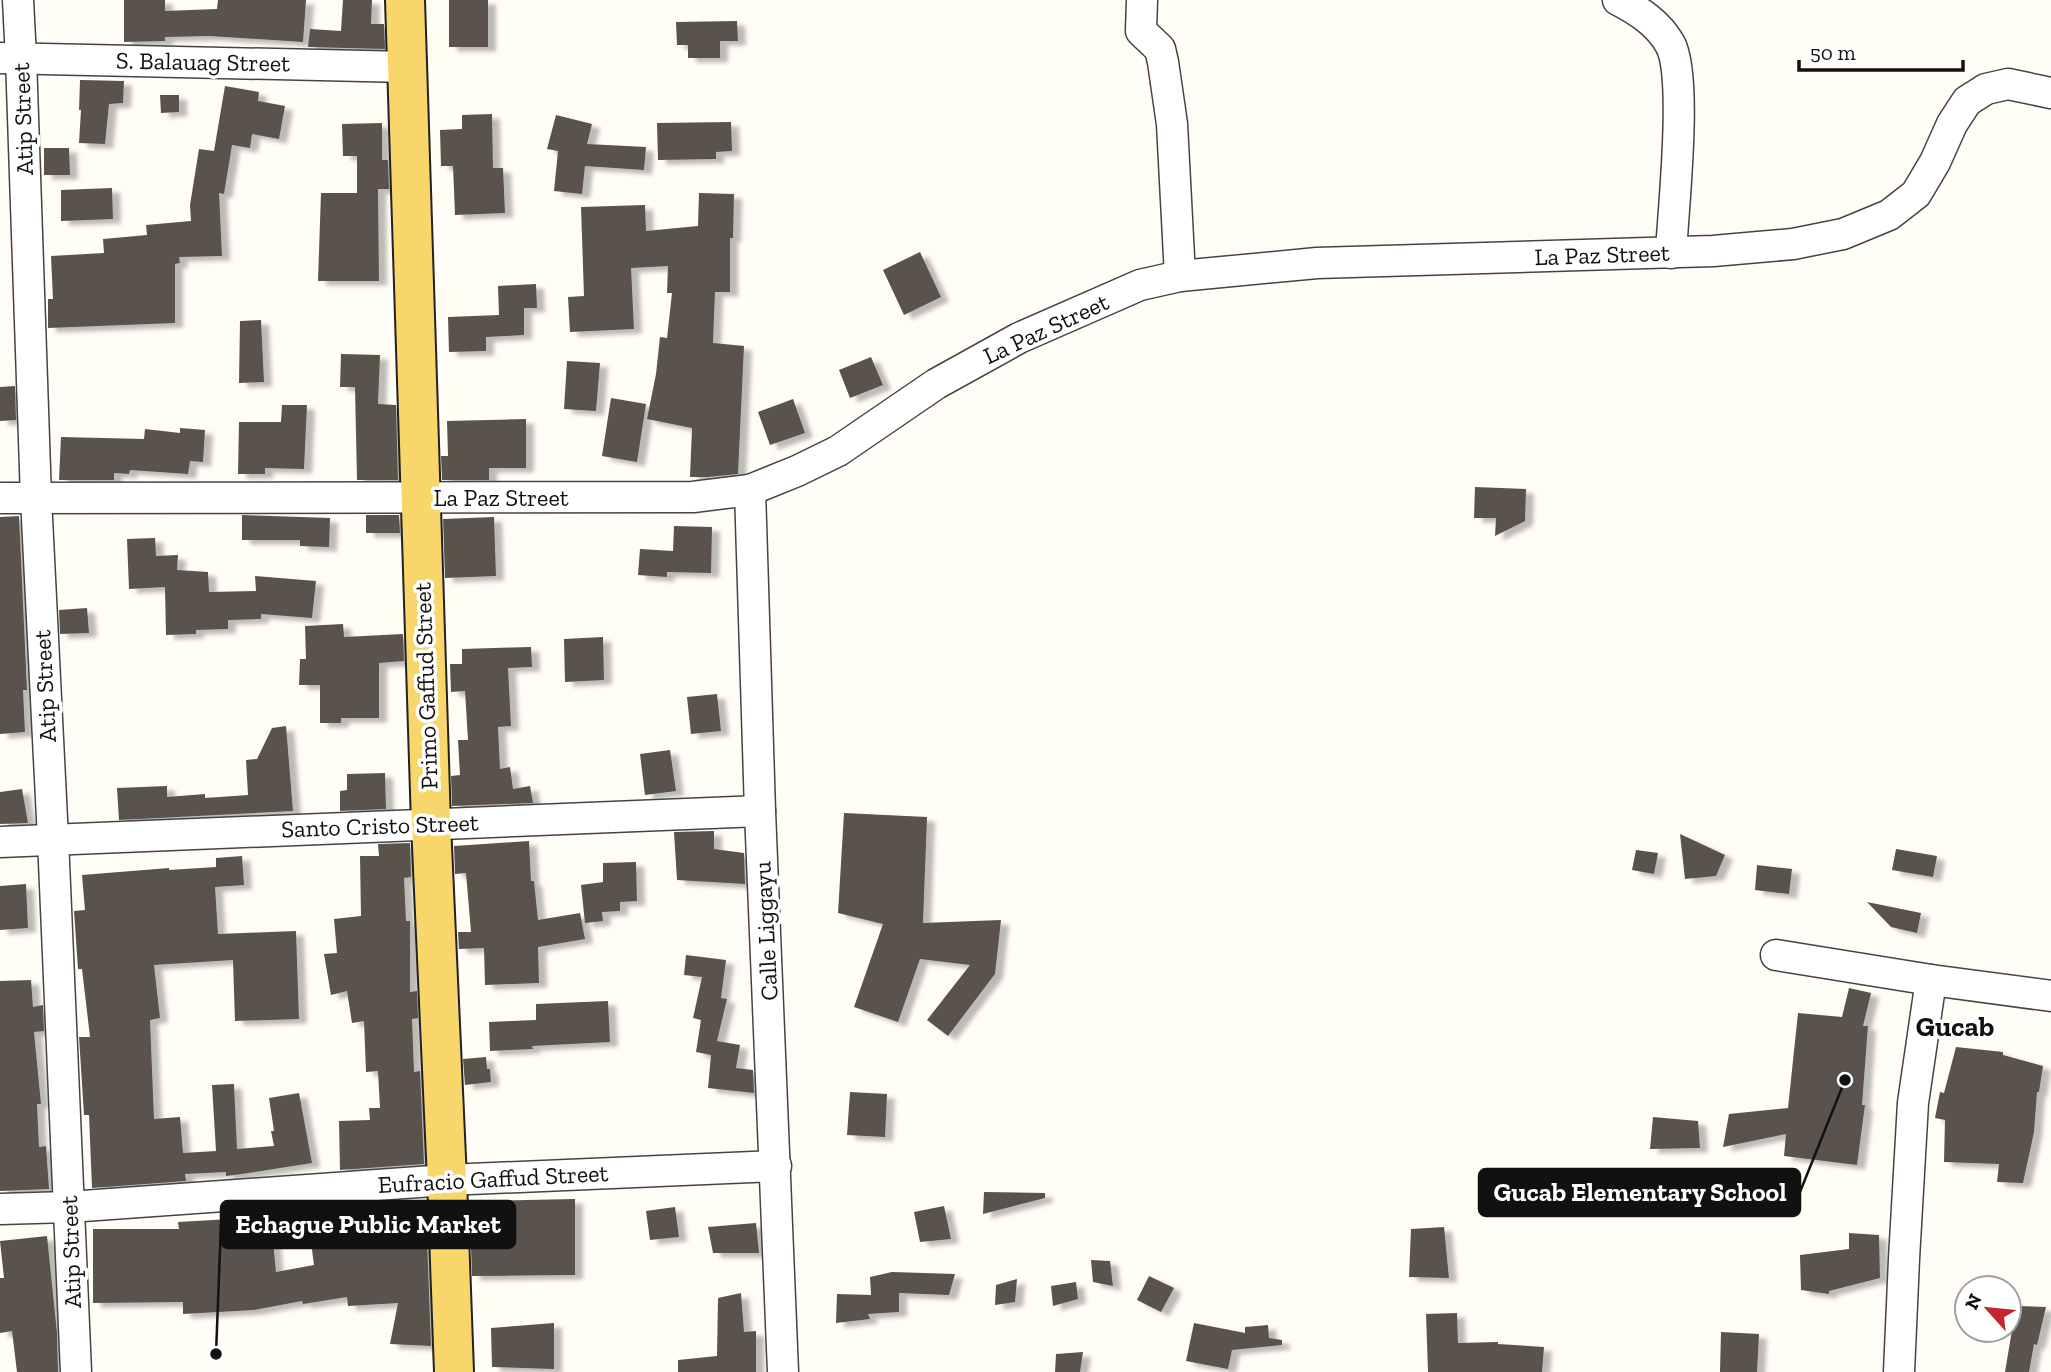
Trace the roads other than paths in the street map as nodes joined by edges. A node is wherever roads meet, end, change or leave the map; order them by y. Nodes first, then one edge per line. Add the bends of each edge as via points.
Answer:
1 (18, 0) edge
2 (405, 0) edge
3 (1142, 0) edge
4 (1618, 0) edge
5 (11, 58) edge
6 (407, 67) junction
7 (2051, 93) edge
8 (1671, 253) junction
9 (1180, 276) junction
10 (750, 491) junction
11 (0, 498) edge
12 (36, 498) junction
13 (420, 498) junction
14 (760, 811) junction
15 (431, 824) junction
16 (54, 839) junction
17 (0, 842) edge
18 (1776, 955) dead end
19 (1931, 980) junction
20 (2051, 996) edge
21 (776, 1166) junction
22 (447, 1180) junction
23 (69, 1207) junction
24 (0, 1209) edge
25 (76, 1372) edge
26 (454, 1372) edge
27 (783, 1372) edge
28 (1899, 1372) edge

1 - 5 street, Atip Street
2 - 6 main road, Primo Gaffud Street
3 - 9 street via 1141,31 1160,49 1172,124
4 - 8 street via 1659,27 1672,47 1678,70
5 - 6 street, S. Balauag Street
5 - 12 street, Atip Street
6 - 13 main road, Primo Gaffud Street
7 - 8 street, La Paz Street via 2008,83 1986,89 1968,101 1916,194 1889,215 1843,234 1793,244
8 - 9 street, La Paz Street via 1317,263
9 - 10 street, La Paz Street via 1140,285 1019,338 936,384 838,451
10 - 13 street, La Paz Street via 693,497
10 - 14 street, Calle Liggayu
11 - 12 street, La Paz Street
12 - 13 street, La Paz Street
12 - 16 street, Atip Street
13 - 15 main road, Primo Gaffud Street
14 - 15 street, Santo Cristo Street
14 - 21 street, Calle Liggayu
15 - 16 street, Santo Cristo Street
15 - 22 main road, Primo Gaffud Street
16 - 17 street, Santo Cristo Street
16 - 23 street, Atip Street
18 - 19 street
19 - 20 street
19 - 28 street via 1913,1103
21 - 22 street, Eufracio Gaffud Street
21 - 27 street, Calle Liggayu
22 - 23 street, Eufracio Gaffud Street
22 - 26 main road, Primo Gaffud Street
23 - 24 street, Eufracio Gaffud Street
23 - 25 street, Atip Street

